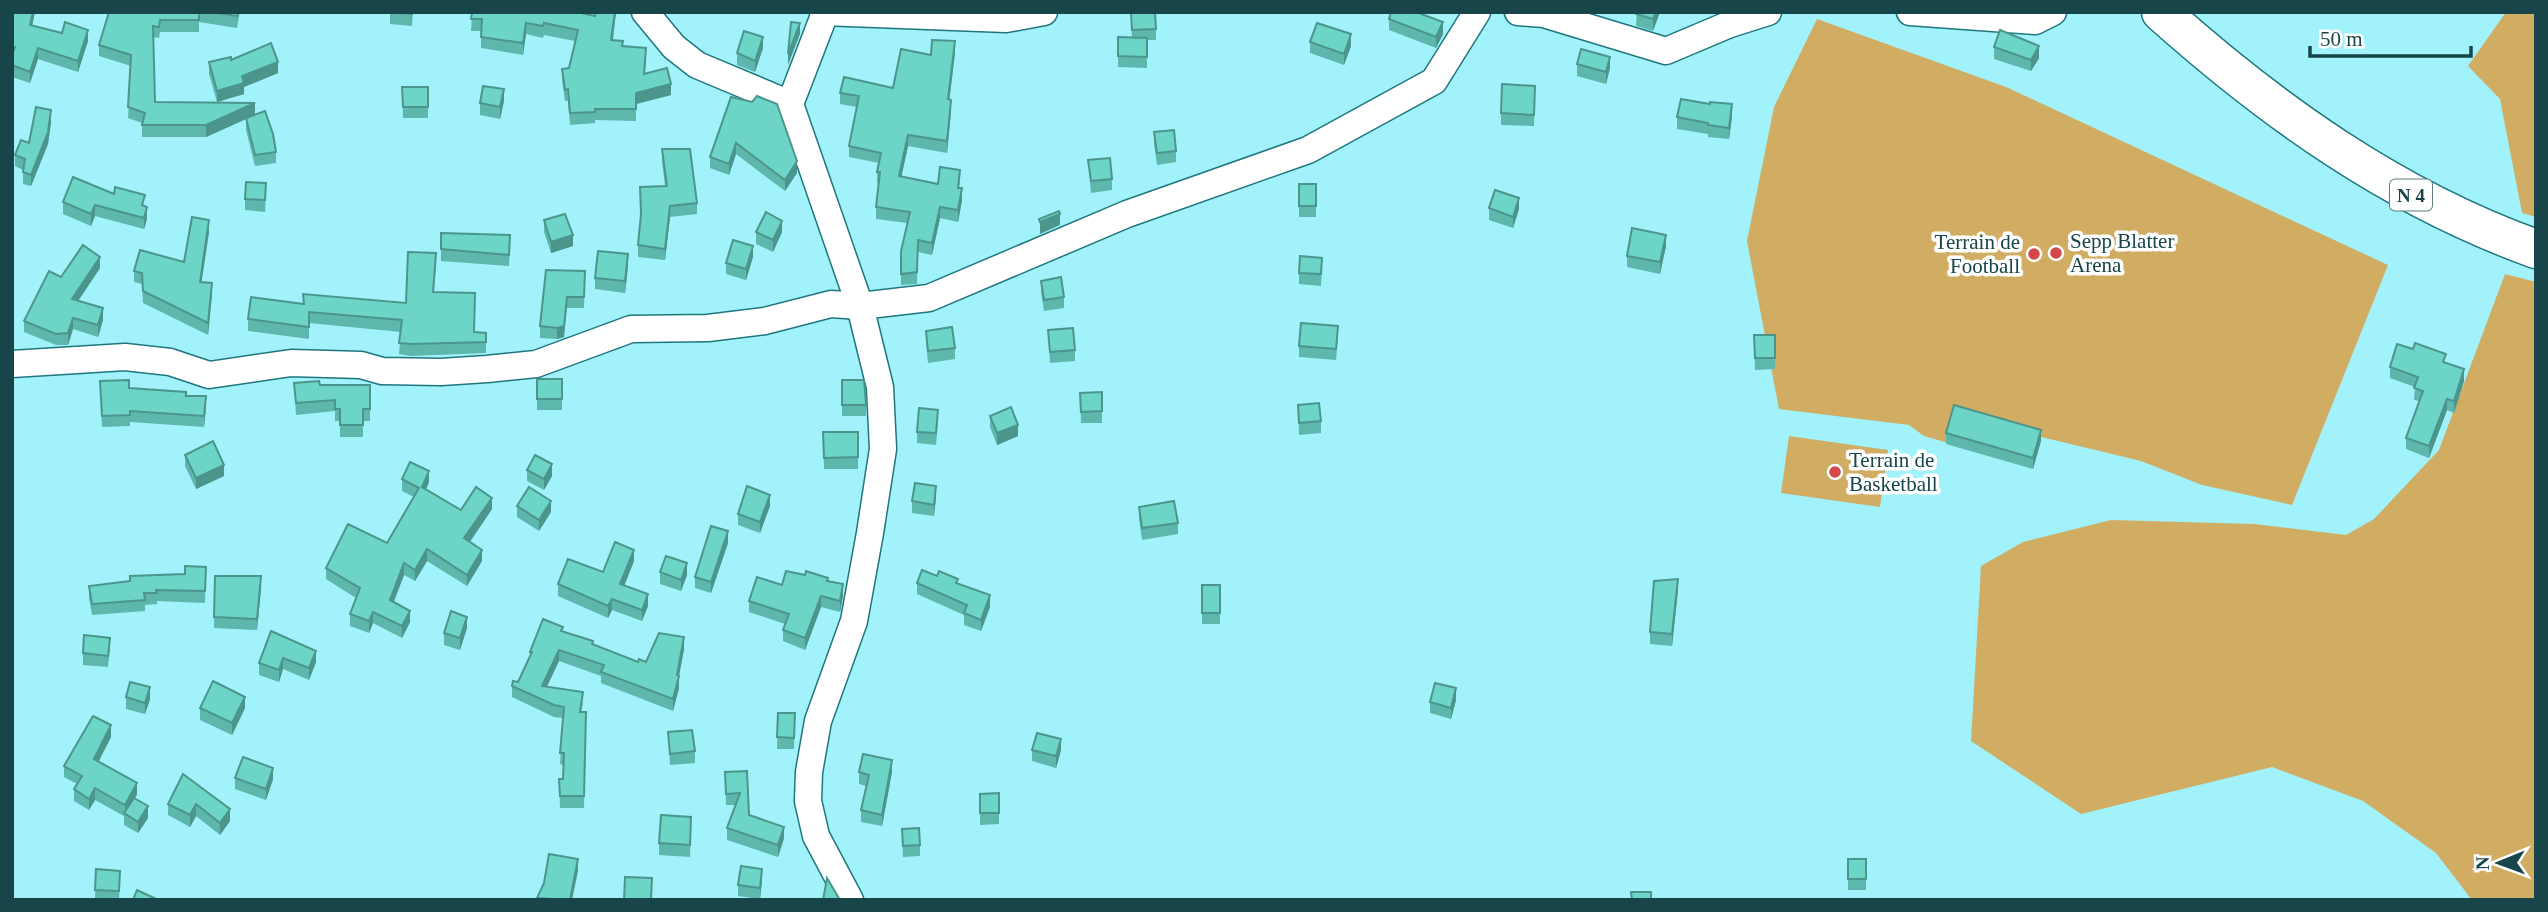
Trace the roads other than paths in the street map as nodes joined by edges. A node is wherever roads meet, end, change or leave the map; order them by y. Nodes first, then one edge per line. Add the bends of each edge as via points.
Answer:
1 (645, 12) edge
2 (824, 12) edge
3 (1044, 12) edge
4 (1476, 12) edge
5 (1518, 12) edge
6 (1768, 12) edge
7 (1910, 12) edge
8 (2053, 12) edge
9 (2161, 12) edge
10 (790, 104) junction
11 (2536, 249) edge
12 (860, 306) junction
13 (14, 368) edge
14 (850, 900) edge

1 - 10 street via 674,47 697,65
2 - 3 street via 1006,19
2 - 10 street
4 - 12 street via 1434,81 1308,150 1127,214 929,298
5 - 6 street via 1544,14 1666,51
7 - 8 street via 2035,22
9 - 11 main road, N 4 via 2220,64 2368,170 2414,196
10 - 12 street
12 - 13 street via 831,304 765,321 708,328 631,329 536,364 486,369 382,371 361,365 291,363 209,375 170,362 125,357
12 - 14 street via 880,387 883,449 854,621 818,721 808,802 816,836

